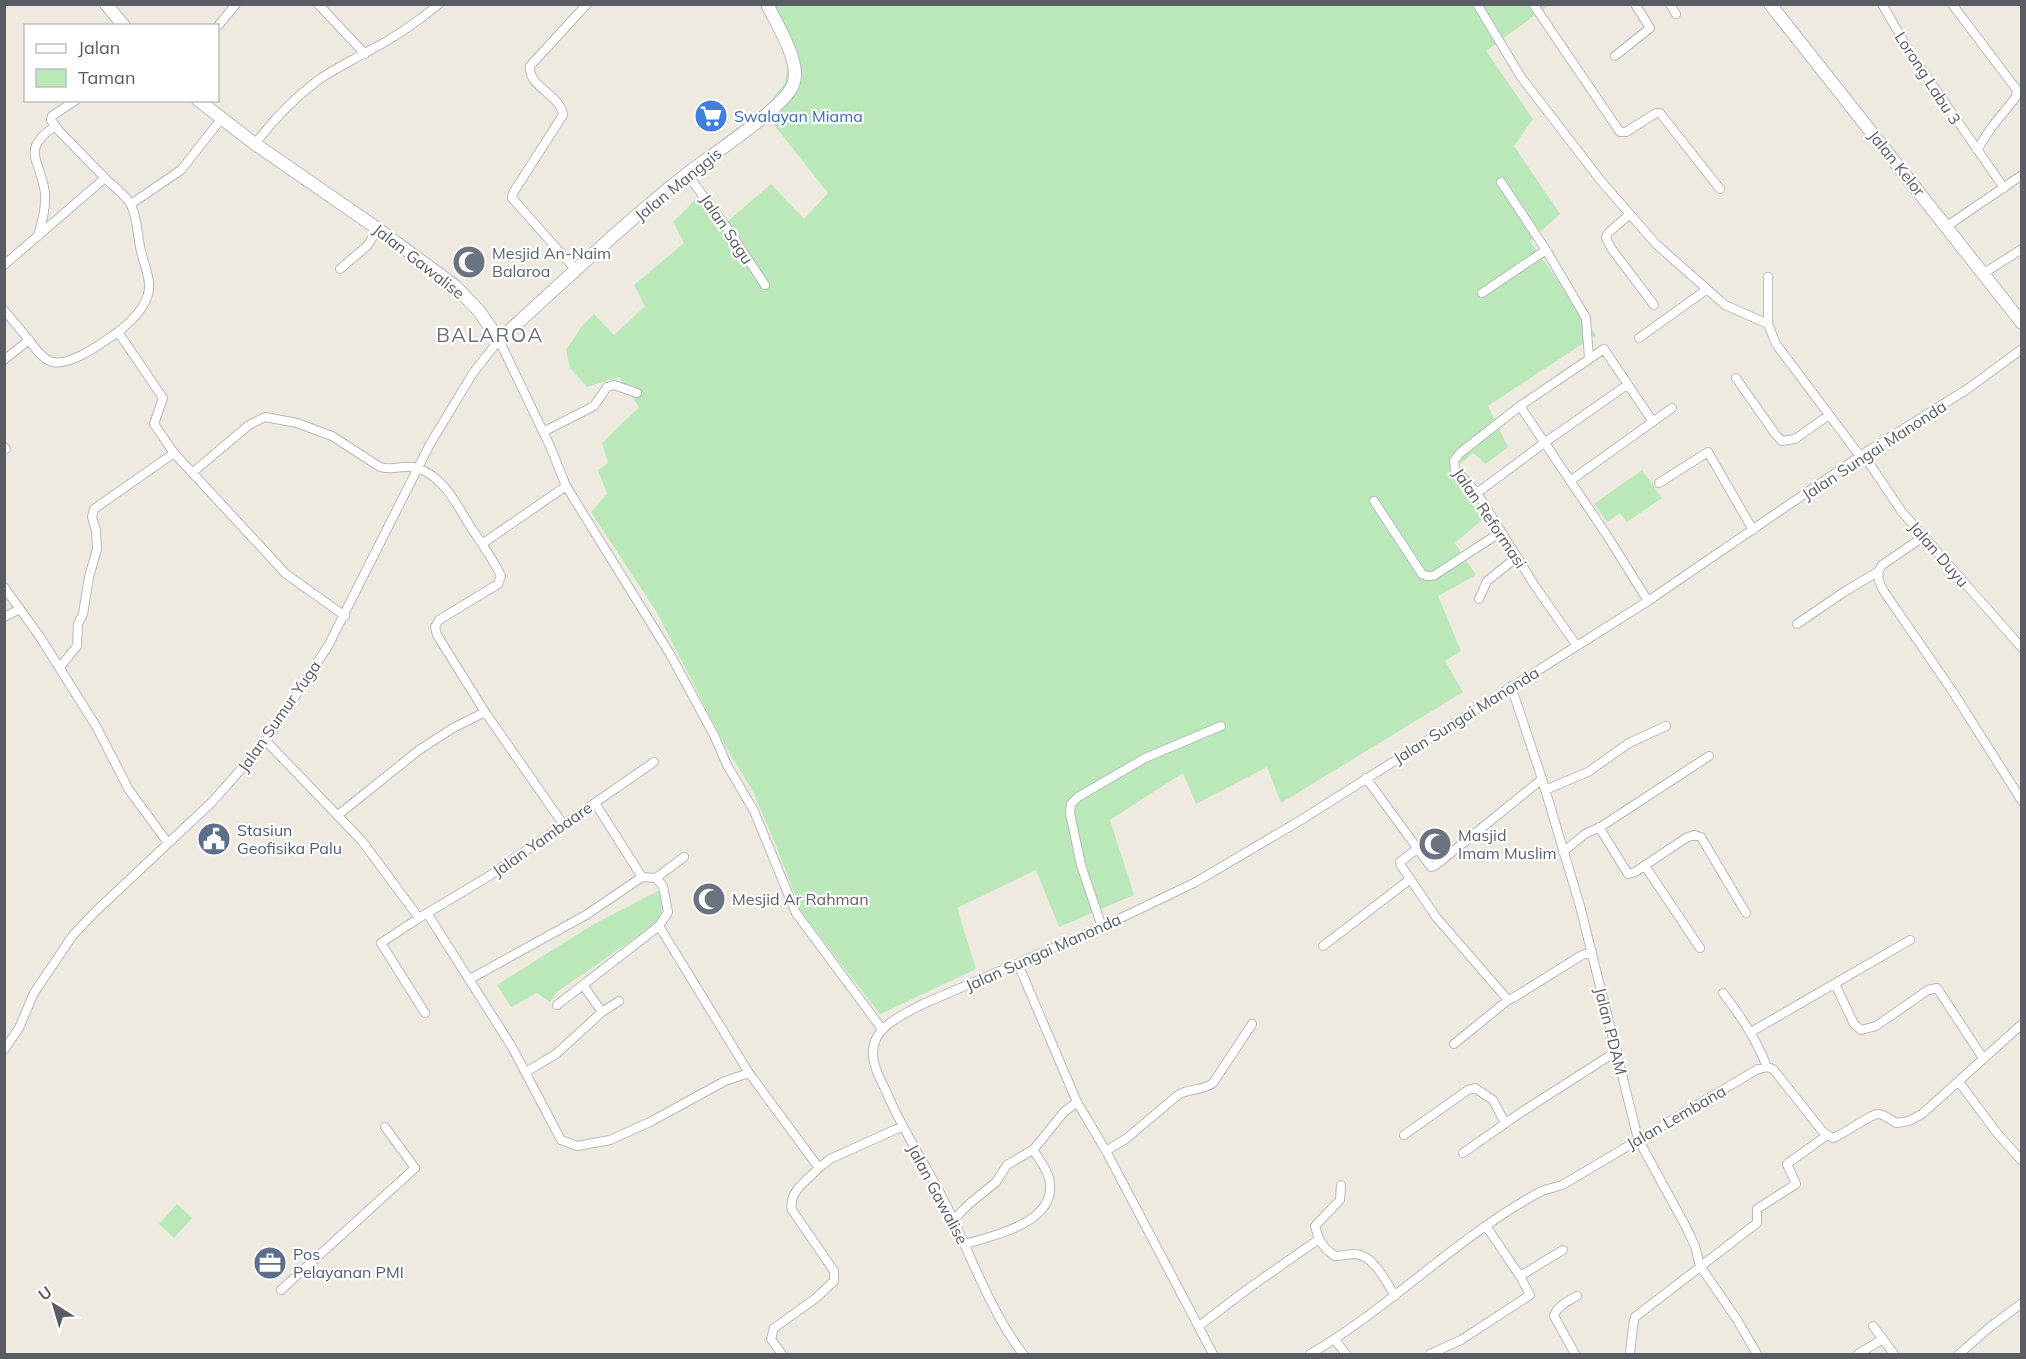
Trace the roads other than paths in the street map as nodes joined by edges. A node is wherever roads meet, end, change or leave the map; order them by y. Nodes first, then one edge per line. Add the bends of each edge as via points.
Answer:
1 (106, 4) edge
2 (236, 4) edge
3 (318, 4) edge
4 (439, 4) edge
5 (587, 4) edge
6 (767, 4) edge
7 (1477, 4) edge
8 (1533, 4) edge
9 (1635, 4) edge
10 (1670, 4) edge
11 (1770, 4) edge
12 (1882, 4) edge
13 (1952, 4) edge
14 (1677, 14) dead end
15 (120, 24) edge
16 (219, 25) edge
17 (365, 54) junction
18 (1615, 56) dead end
19 (2019, 96) edge
20 (73, 102) edge
21 (201, 102) edge
22 (222, 118) junction
23 (55, 126) junction
24 (255, 144) junction
25 (1977, 150) junction
26 (687, 174) junction
27 (2022, 176) edge
28 (105, 178) junction
29 (1501, 183) dead end
30 (2004, 188) junction
31 (1720, 189) dead end
32 (130, 204) junction
33 (1630, 214) junction
34 (1947, 226) junction
35 (378, 229) junction
36 (38, 236) junction
37 (2022, 249) edge
38 (1546, 250) junction
39 (4, 265) edge
40 (340, 269) dead end
41 (576, 270) junction
42 (1984, 273) junction
43 (1768, 276) dead end
44 (765, 285) dead end
45 (1706, 290) junction
46 (1482, 293) dead end
47 (1654, 305) dead end
48 (4, 310) edge
49 (2022, 323) edge
50 (1768, 324) junction
51 (118, 332) junction
52 (1639, 338) dead end
53 (29, 340) junction
54 (499, 340) junction
55 (2022, 349) edge
56 (1589, 358) junction
57 (4, 360) edge
58 (1736, 378) dead end
59 (1627, 385) junction
60 (637, 393) dead end
61 (1520, 406) junction
62 (1672, 408) dead end
63 (1829, 415) junction
64 (1653, 422) junction
65 (543, 432) junction
66 (1544, 442) junction
67 (174, 453) junction
68 (1862, 455) junction
69 (418, 468) junction
70 (192, 473) junction
71 (1570, 481) junction
72 (1659, 483) dead end
73 (566, 486) junction
74 (1477, 493) junction
75 (1374, 501) dead end
76 (1753, 530) junction
77 (1501, 532) junction
78 (1923, 537) junction
79 (482, 544) junction
80 (1517, 557) junction
81 (1879, 571) junction
82 (4, 587) edge
83 (1479, 599) dead end
84 (1648, 601) junction
85 (20, 609) junction
86 (345, 616) junction
87 (4, 617) edge
88 (1797, 624) dead end
89 (1577, 646) junction
90 (2022, 648) edge
91 (60, 667) junction
92 (1511, 686) junction
93 (485, 712) junction
94 (1221, 726) dead end
95 (1666, 726) dead end
96 (266, 741) junction
97 (1709, 756) dead end
98 (654, 762) dead end
99 (1366, 778) junction
100 (1542, 779) junction
101 (1545, 790) junction
102 (2022, 801) edge
103 (595, 803) junction
104 (338, 815) junction
105 (563, 824) junction
106 (1599, 827) junction
107 (168, 843) junction
108 (1417, 849) junction
109 (1563, 852) junction
110 (684, 856) dead end
111 (1645, 866) junction
112 (642, 877) junction
113 (656, 878) junction
114 (1409, 880) junction
115 (1746, 912) dead end
116 (423, 916) junction
117 (659, 926) junction
118 (1102, 927) junction
119 (1910, 940) dead end
120 (1323, 945) dead end
121 (1700, 948) dead end
122 (1592, 952) junction
123 (1018, 964) junction
124 (470, 979) junction
125 (1835, 984) junction
126 (583, 985) junction
127 (1723, 993) dead end
128 (1508, 1000) junction
129 (619, 1001) dead end
130 (557, 1005) dead end
131 (602, 1012) junction
132 (425, 1013) dead end
133 (1252, 1024) dead end
134 (2020, 1027) edge
135 (882, 1029) junction
136 (1751, 1032) junction
137 (1455, 1044) dead end
138 (4, 1050) edge
139 (1617, 1051) junction
140 (1983, 1058) junction
141 (1767, 1067) junction
142 (526, 1072) junction
143 (749, 1072) junction
144 (1959, 1082) junction
145 (1077, 1102) junction
146 (1506, 1123) junction
147 (901, 1126) junction
148 (385, 1127) dead end
149 (1404, 1135) dead end
150 (1826, 1136) junction
151 (1638, 1139) junction
152 (1033, 1150) junction
153 (1106, 1151) junction
154 (1463, 1153) dead end
155 (2022, 1161) edge
156 (819, 1168) junction
157 (1341, 1185) dead end
158 (954, 1220) junction
159 (1486, 1226) junction
160 (1318, 1239) junction
161 (965, 1244) junction
162 (1563, 1250) dead end
163 (1704, 1263) junction
164 (1520, 1276) junction
165 (281, 1290) dead end
166 (1395, 1296) junction
167 (1577, 1296) dead end
168 (2022, 1303) edge
169 (1199, 1326) junction
170 (1874, 1326) dead end
171 (1335, 1340) junction
172 (1883, 1340) junction
173 (1022, 1352) edge
174 (782, 1354) edge
175 (1213, 1354) edge
176 (1310, 1354) edge
177 (1346, 1354) edge
178 (1430, 1354) edge
179 (1575, 1354) edge
180 (1630, 1354) edge
181 (1757, 1354) edge
182 (1858, 1354) edge
183 (1894, 1354) edge
184 (1959, 1354) edge

1 - 15 street
2 - 16 street
3 - 17 street
4 - 17 street
5 - 41 street via 530,66 529,74 562,114 512,198
6 - 26 street, Jalan Manggis via 793,61 793,86 772,109
7 - 33 street via 1521,77
8 - 31 street via 1620,132 1660,113
9 - 18 street via 1649,29
10 - 14 street
11 - 34 street, Jalan Kelor
12 - 25 street, Lorong Labu 3
13 - 19 street
17 - 24 street via 339,66 299,95
19 - 25 street
20 - 23 street via 52,116
21 - 22 street, Jalan Gawalise
22 - 24 street, Jalan Gawalise
22 - 32 street via 181,170
23 - 28 street
23 - 36 street via 37,141 35,151 45,193
24 - 35 street, Jalan Gawalise
25 - 30 street, Lorong Labu 3
26 - 41 street, Jalan Manggis
26 - 44 street, Jalan Sagu
27 - 30 street
28 - 32 street
28 - 36 street
29 - 38 street
30 - 34 street
32 - 51 street via 150,285 141,308
33 - 45 street
33 - 47 street via 1606,238
34 - 42 street, Jalan Kelor
35 - 40 street via 367,246
35 - 54 street, Jalan Gawalise via 462,293
36 - 39 street
37 - 42 street
38 - 46 street
38 - 56 street via 1586,318
41 - 54 street, Jalan Manggis
42 - 49 street, Jalan Kelor
43 - 50 street
45 - 50 street via 1735,311
45 - 52 street
48 - 53 street
50 - 63 street, Jalan Duyu via 1776,344
51 - 53 street via 80,355 58,362 40,354
51 - 67 street via 161,394 154,424
53 - 57 street
54 - 65 street, Jalan Gawalise
54 - 69 street, Jalan Sumur Yuga via 468,381
55 - 68 street, Jalan Sungai Manonda via 1966,390
56 - 59 street via 1604,349
56 - 61 street
58 - 63 street via 1782,441 1795,439
59 - 64 street
59 - 66 street
60 - 65 street via 614,385 607,387 594,406
61 - 66 street
61 - 74 street, Jalan Reformasi via 1455,458 1455,468
62 - 64 street
63 - 68 street, Jalan Duyu
64 - 71 street
65 - 73 street, Jalan Gawalise
66 - 71 street
66 - 74 street
67 - 70 street
67 - 91 street via 94,509 97,549 78,624 77,646
68 - 76 street, Jalan Sungai Manonda
68 - 78 street, Jalan Duyu
69 - 70 street via 381,467 332,436 265,417 249,425
69 - 79 street via 448,490
69 - 86 street, Jalan Sumur Yuga
70 - 86 street via 286,574
71 - 84 street
72 - 76 street via 1708,452
73 - 79 street
73 - 135 street, Jalan Gawalise via 670,654 714,735 754,810 795,913
74 - 77 street, Jalan Reformasi
75 - 77 street via 1427,576 1433,576
76 - 84 street, Jalan Sungai Manonda
77 - 80 street, Jalan Reformasi
78 - 81 street
78 - 90 street, Jalan Duyu
79 - 93 street via 501,576 499,582 439,620 435,627
80 - 83 street via 1487,581
80 - 89 street, Jalan Reformasi
81 - 88 street
81 - 102 street via 1883,590
82 - 85 street
84 - 89 street, Jalan Sungai Manonda
85 - 87 street
85 - 91 street
86 - 96 street, Jalan Sumur Yuga
89 - 92 street, Jalan Sungai Manonda
91 - 107 street via 129,790
92 - 99 street, Jalan Sungai Manonda
92 - 100 street, Jalan PDAM
93 - 104 street via 419,750
93 - 105 street
94 - 118 street via 1145,758 1071,804 1081,866
95 - 101 street via 1629,743 1588,772
96 - 104 street
96 - 107 street, Jalan Sumur Yuga via 212,802
97 - 106 street
98 - 103 street, Jalan Yambaare
99 - 108 street
99 - 118 street, Jalan Sungai Manonda via 1194,883
100 - 101 street, Jalan PDAM
100 - 108 street via 1435,866 1431,867
101 - 109 street, Jalan PDAM
103 - 105 street, Jalan Yambaare
103 - 112 street
104 - 116 street
105 - 116 street, Jalan Yambaare
106 - 109 street
106 - 111 street via 1628,874
107 - 138 street, Jalan Sumur Yuga via 73,935 34,993 19,1028
108 - 114 street via 1400,863
109 - 122 street, Jalan PDAM
110 - 113 street
111 - 115 street via 1686,838 1701,837
111 - 121 street
112 - 113 street
112 - 124 street via 586,915
113 - 117 street via 663,886 668,912
114 - 120 street
114 - 128 street
116 - 124 street
116 - 132 street, Jalan Yambaare via 381,943
117 - 126 street
117 - 143 street
118 - 123 street, Jalan Sungai Manonda
119 - 125 street
122 - 128 street
122 - 139 street, Jalan PDAM
123 - 135 street, Jalan Sungai Manonda via 923,1004
123 - 145 street
124 - 142 street
125 - 136 street
125 - 140 street via 1854,1024 1861,1030 1876,1026 1928,990 1937,988
126 - 130 street
126 - 131 street
127 - 136 street
128 - 137 street
129 - 131 street
131 - 142 street via 556,1054
133 - 153 street via 1213,1083 1178,1095
134 - 140 street
135 - 147 street, Jalan Gawalise via 873,1051
136 - 141 street
139 - 146 street
139 - 151 street, Jalan PDAM
140 - 144 street
141 - 150 street via 1776,1072
141 - 151 street, Jalan Lembana
142 - 143 street via 561,1140 577,1146 610,1140
143 - 156 street
144 - 150 street via 1909,1121 1896,1123 1874,1115 1846,1133 1833,1138
144 - 155 street
145 - 152 street
145 - 153 street
146 - 149 street via 1493,1100 1475,1088
146 - 154 street
147 - 156 street
147 - 158 street, Jalan Gawalise
148 - 165 street via 415,1168
150 - 163 street via 1787,1164 1796,1184 1757,1209 1758,1222
151 - 159 street, Jalan Lembana via 1564,1184 1537,1193
151 - 163 street, Jalan PDAM
152 - 158 street via 1007,1165 996,1182
152 - 161 street via 1050,1182 1050,1197 1031,1221
153 - 169 street
156 - 174 street via 790,1202 834,1271 834,1281 774,1328 771,1339
157 - 160 street via 1340,1200 1315,1226
158 - 161 street, Jalan Gawalise
159 - 164 street
159 - 166 street, Jalan Lembana
160 - 166 street via 1335,1256 1364,1257
160 - 169 street
161 - 173 street, Jalan Gawalise via 1000,1317
162 - 164 street
163 - 180 street via 1635,1317
163 - 181 street, Jalan PDAM
164 - 178 street via 1530,1294 1528,1298 1461,1340
166 - 171 street, Jalan Lembana
167 - 179 street via 1555,1312 1554,1317
168 - 184 street
169 - 175 street
170 - 172 street
171 - 176 street, Jalan Lembana
171 - 177 street
172 - 182 street
172 - 183 street

